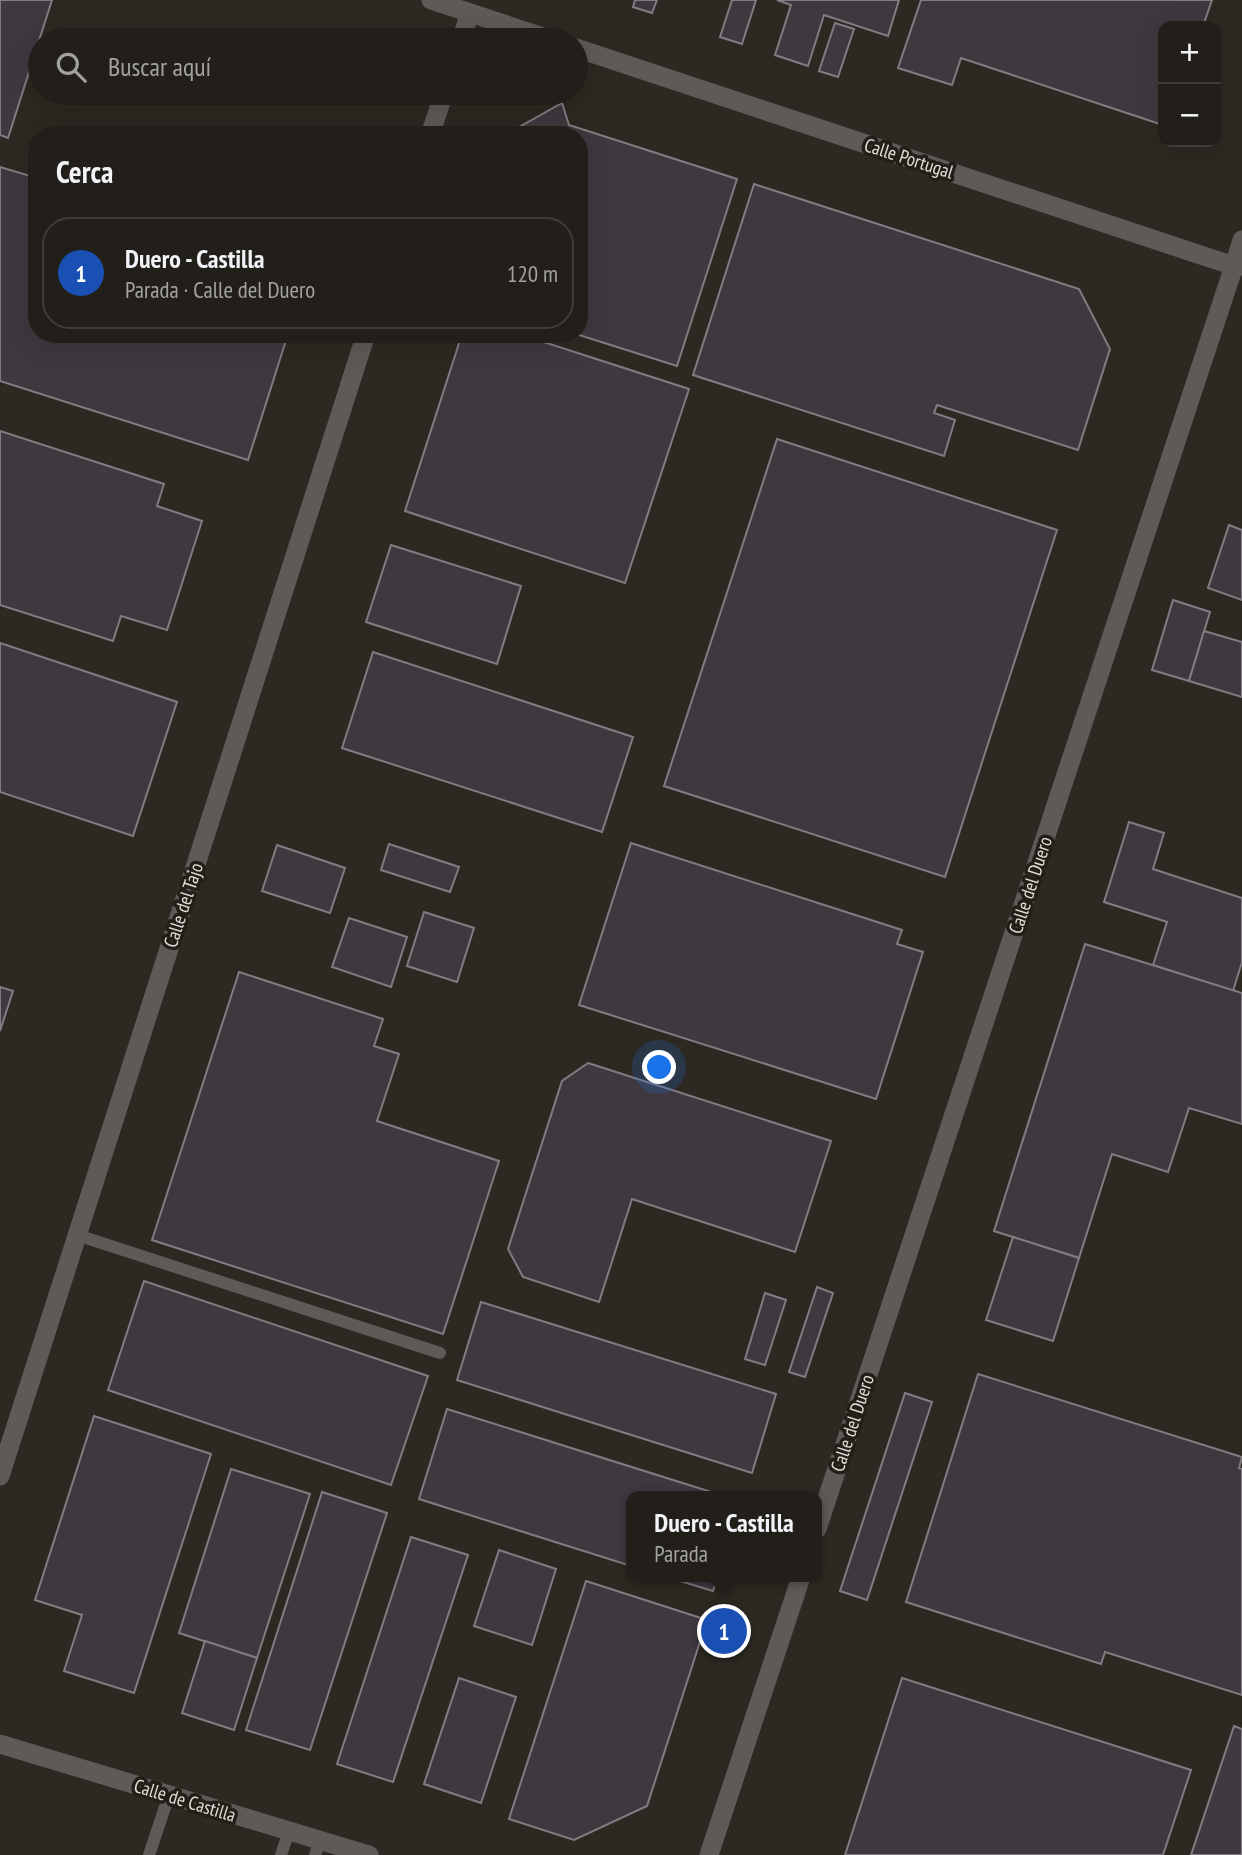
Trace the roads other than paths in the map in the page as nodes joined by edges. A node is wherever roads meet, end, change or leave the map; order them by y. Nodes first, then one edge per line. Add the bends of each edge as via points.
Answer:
1 (431, 0) edge
2 (470, 13) junction
3 (465, 28) edge
4 (516, 28) edge
5 (588, 52) edge
6 (440, 105) edge
7 (433, 126) edge
8 (1242, 240) edge
9 (1238, 266) edge
10 (363, 343) edge
11 (77, 1235) junction
12 (440, 1353) dead end
13 (0, 1476) edge
14 (822, 1514) edge
15 (799, 1582) edge
16 (0, 1744) edge
17 (169, 1795) junction
18 (289, 1831) junction
19 (318, 1848) edge
20 (149, 1855) edge
21 (281, 1855) edge
22 (369, 1855) edge
23 (709, 1855) edge

1 - 2 street
2 - 3 street
2 - 4 street
5 - 9 street, Calle Portugal
6 - 7 street
8 - 9 street, Calle del Duero
9 - 14 street, Calle del Duero
10 - 11 street, Calle del Tajo
11 - 12 lane
11 - 13 street, Calle del Tajo
15 - 23 street
16 - 17 street, Calle de Castilla
17 - 18 street, Calle de Castilla
17 - 20 lane
18 - 19 street, Calle de Castilla
18 - 21 lane
19 - 22 street, Calle de Castilla

